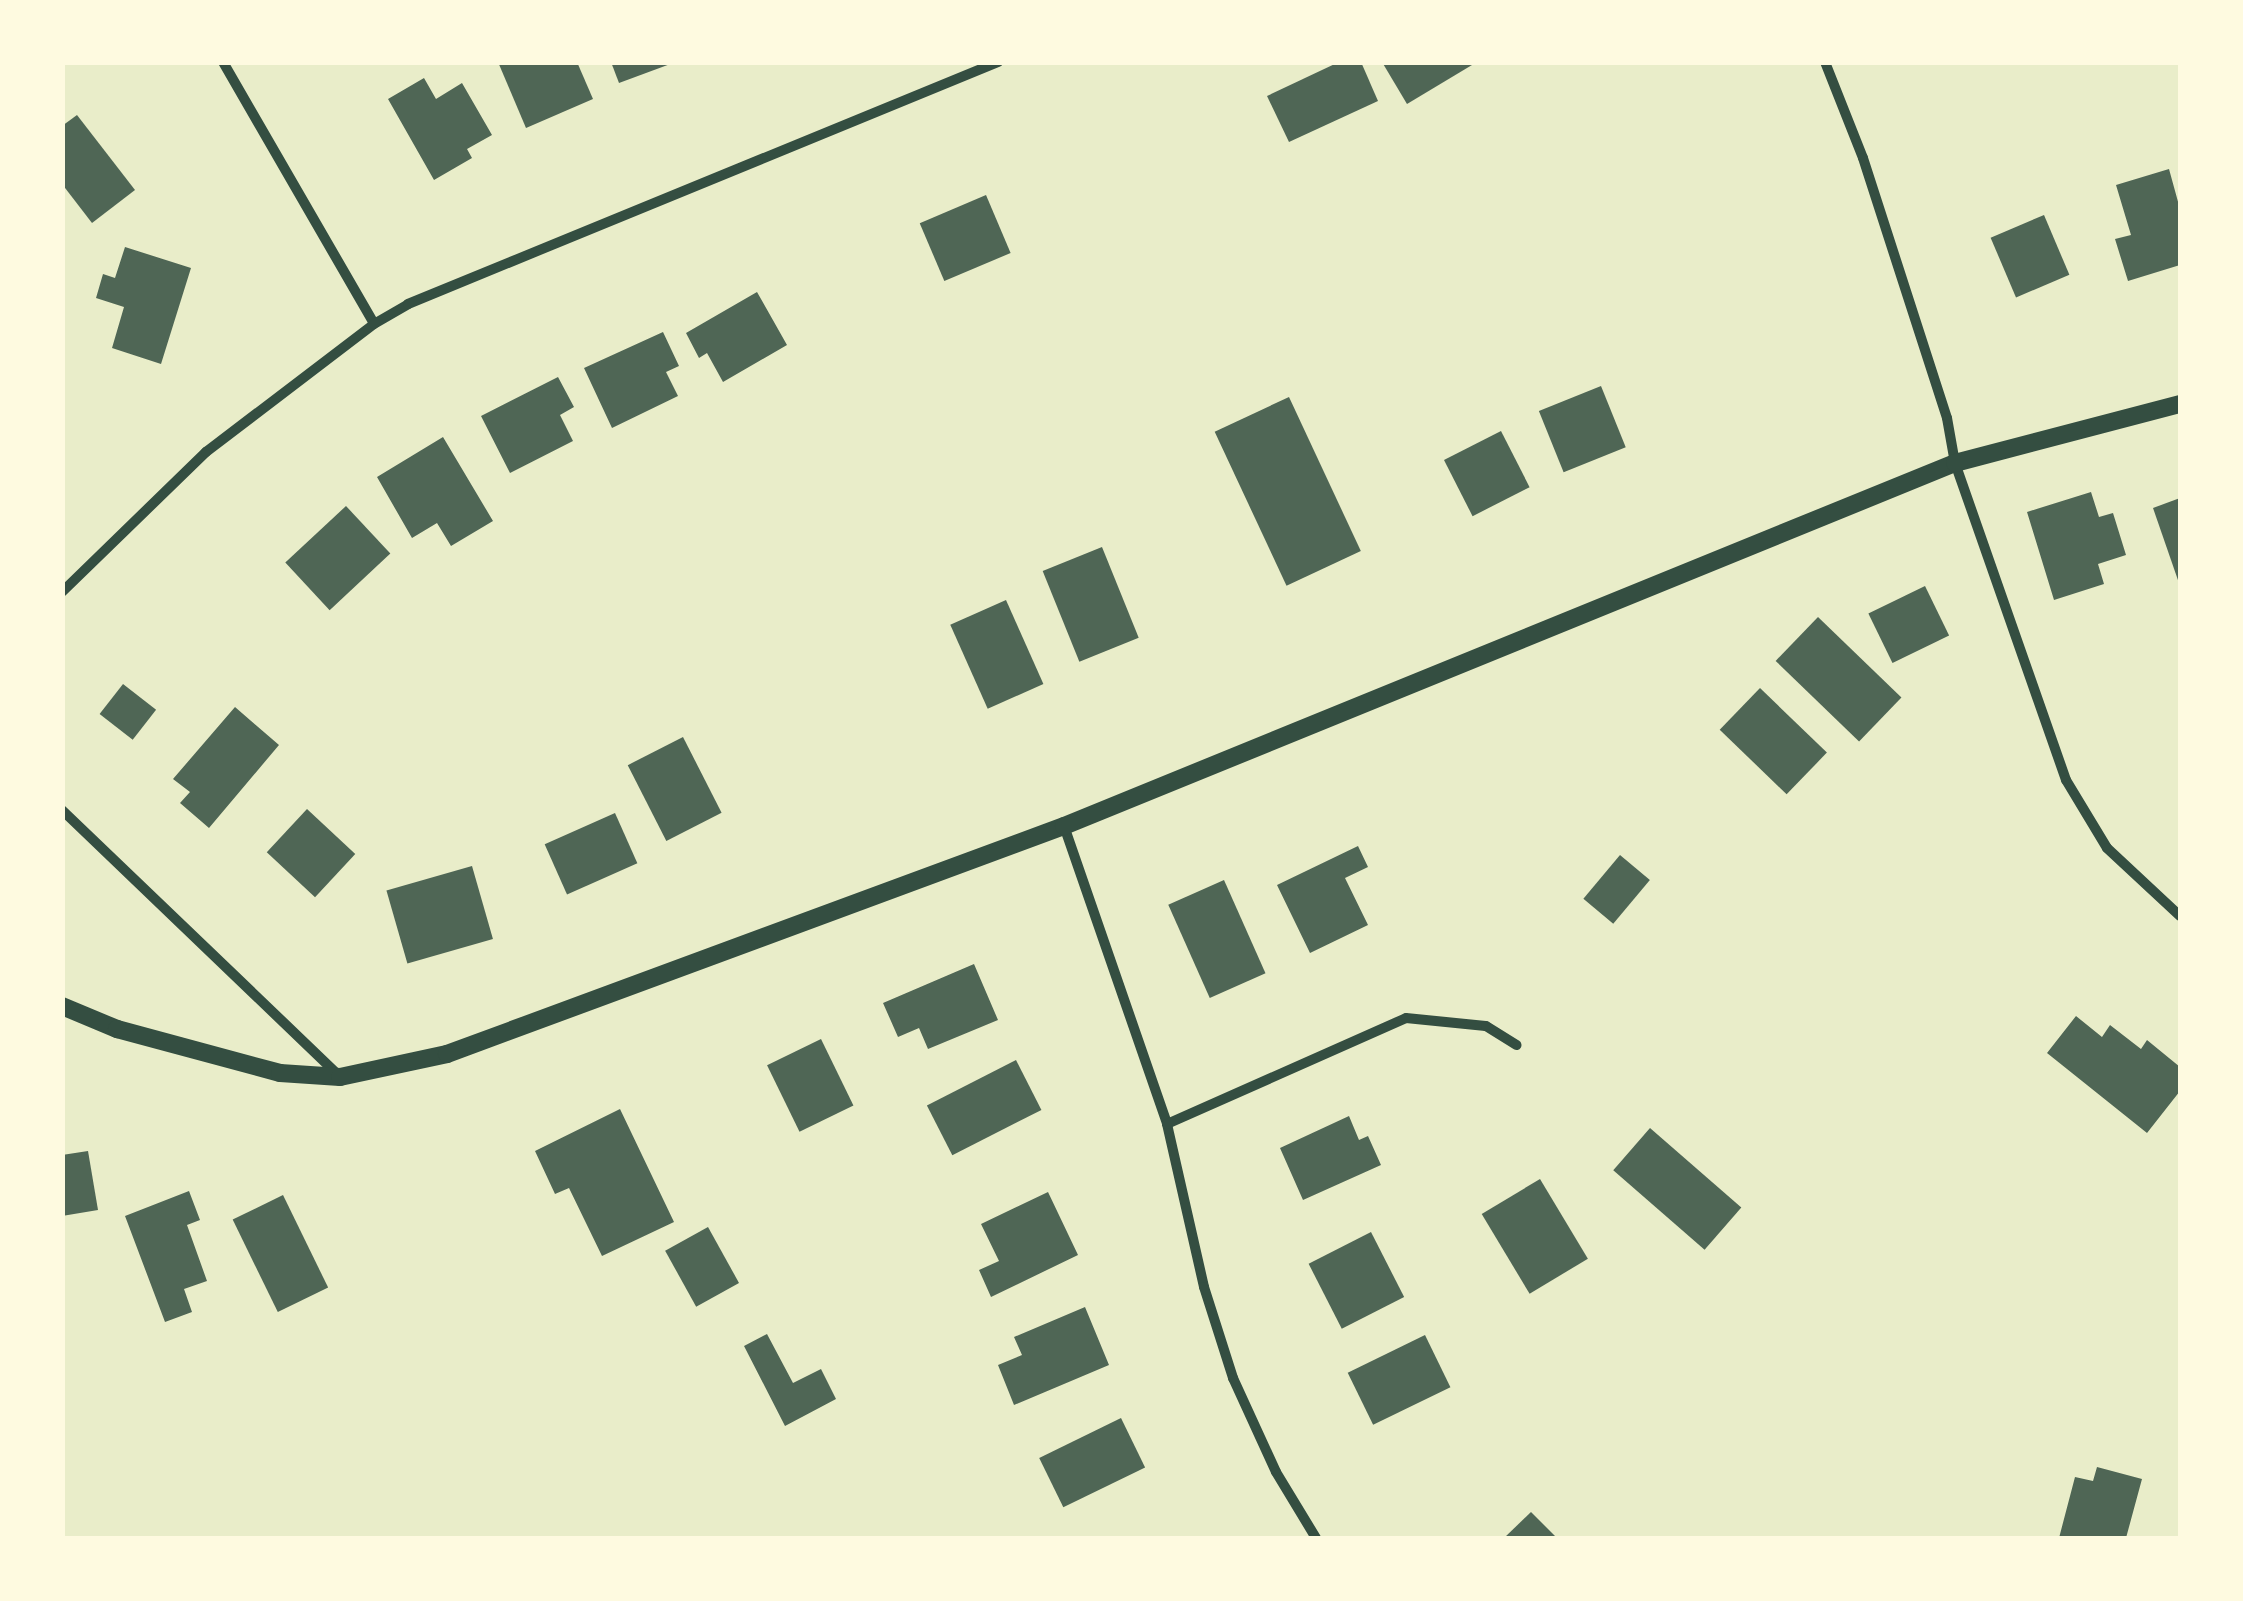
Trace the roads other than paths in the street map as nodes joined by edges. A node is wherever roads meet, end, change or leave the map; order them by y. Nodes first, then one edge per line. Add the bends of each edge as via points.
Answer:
1 (223, 62) edge
2 (998, 62) edge
3 (1825, 62) edge
4 (374, 324) junction
5 (2180, 404) edge
6 (1955, 463) junction
7 (62, 592) edge
8 (62, 810) edge
9 (1064, 826) junction
10 (2180, 916) edge
11 (62, 1006) edge
12 (1516, 1045) dead end
13 (340, 1077) junction
14 (1167, 1124) junction
15 (1316, 1538) edge

1 - 4 street
2 - 4 street via 647,203
3 - 6 street via 1863,158 1947,418
4 - 7 street via 206,452
5 - 6 street
6 - 9 street
6 - 10 street via 2066,780 2107,848
8 - 13 street
9 - 13 street via 496,1038
9 - 14 street
11 - 13 street via 280,1073
12 - 14 street via 1486,1026 1406,1018
14 - 15 street via 1204,1287 1233,1378 1276,1472

